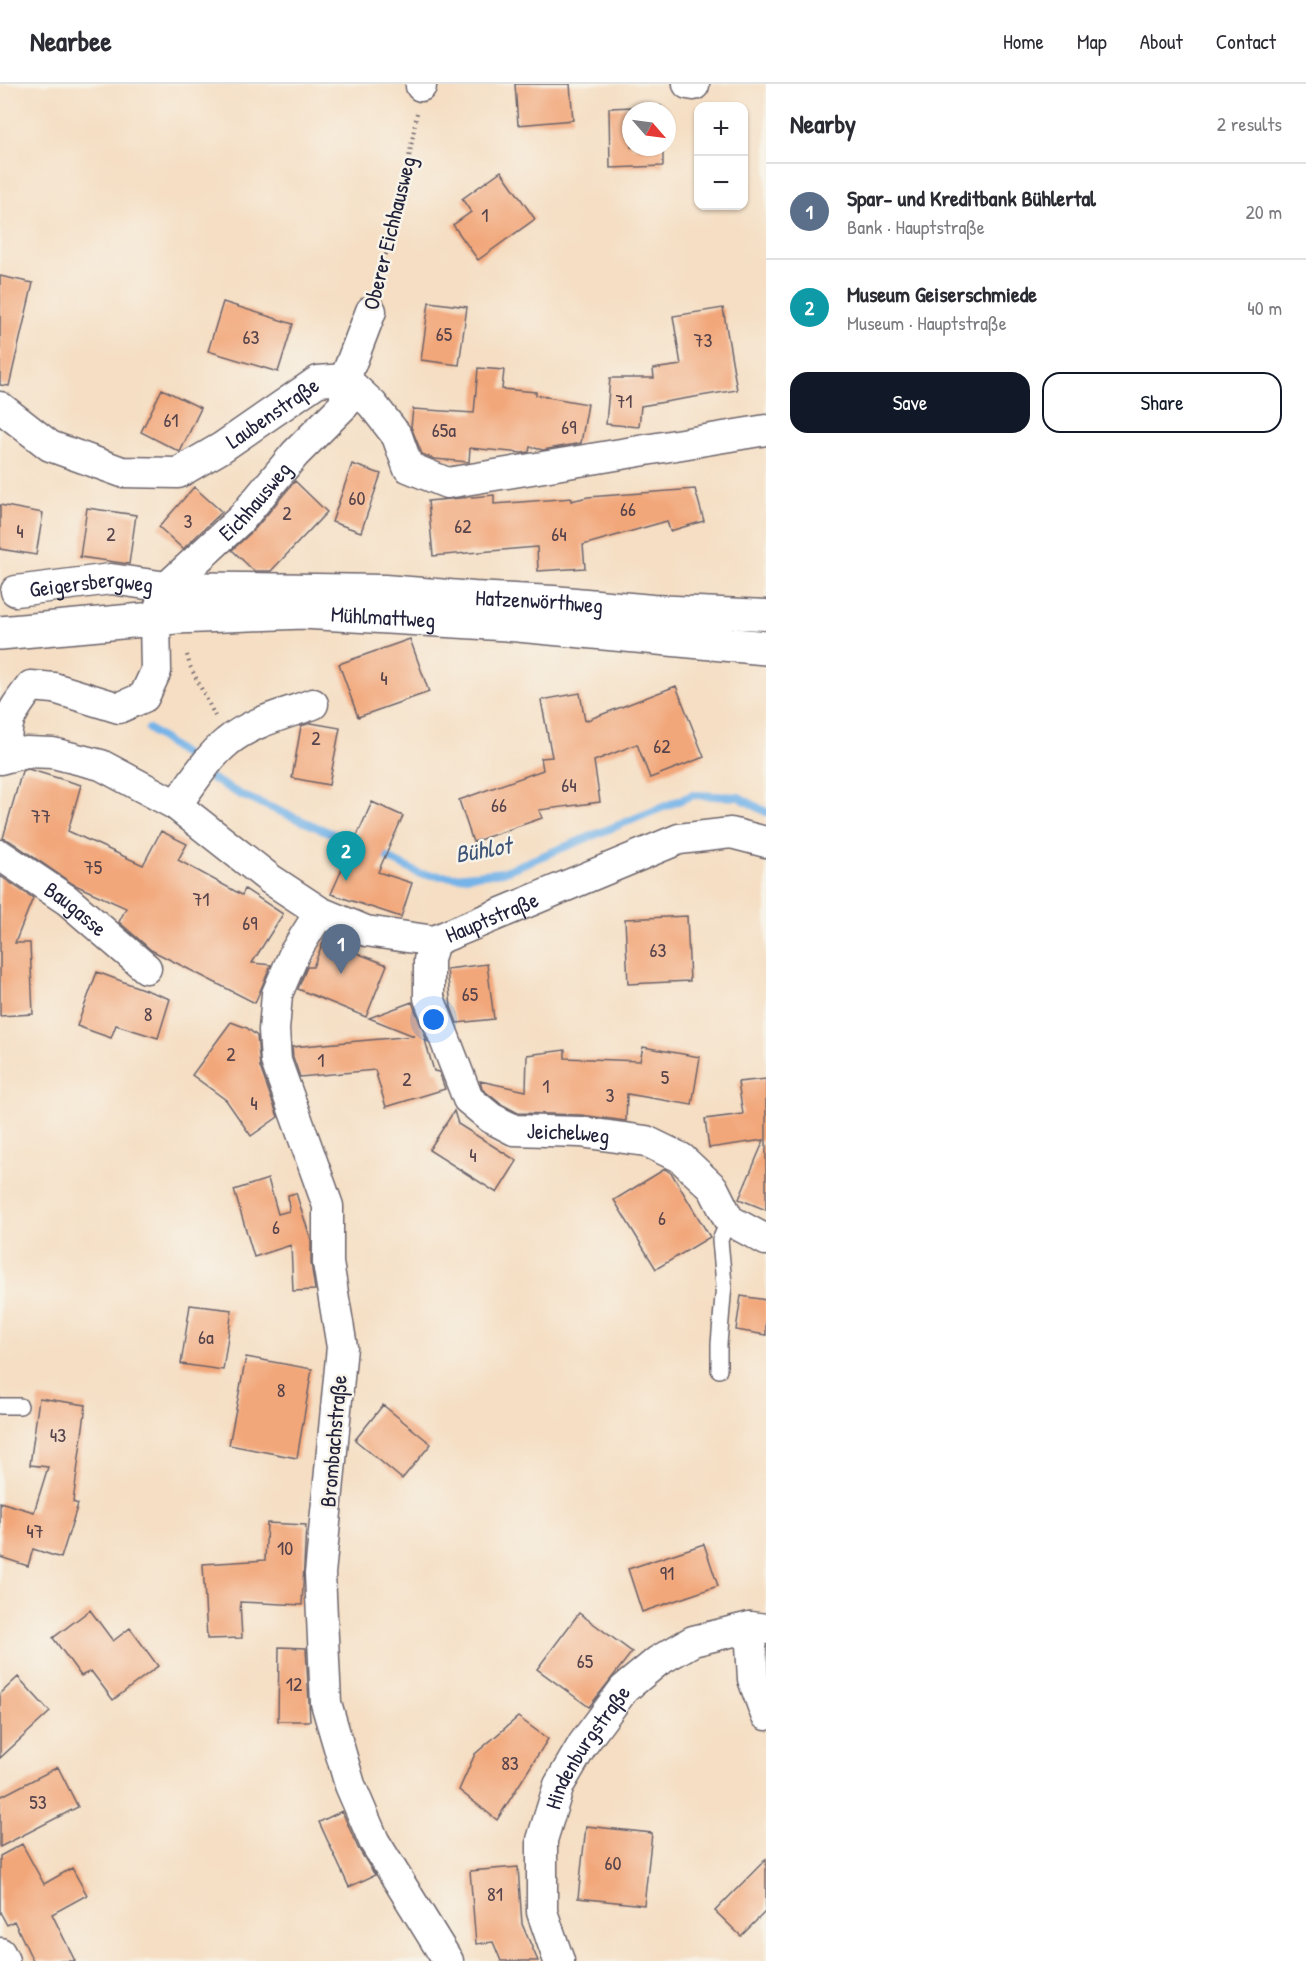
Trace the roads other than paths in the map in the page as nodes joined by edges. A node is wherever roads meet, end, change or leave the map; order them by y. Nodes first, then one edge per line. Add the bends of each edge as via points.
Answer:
1 (370, 310) road end
2 (345, 379) junction
3 (0, 407) edge
4 (766, 430) edge
5 (16, 591) dead end
6 (166, 608) junction
7 (766, 615) edge
8 (0, 633) edge
9 (766, 648) edge
10 (313, 704) dead end
11 (3, 758) edge
12 (176, 805) junction
13 (766, 842) edge
14 (0, 855) edge
15 (320, 912) junction
16 (434, 941) junction
17 (146, 968) dead end
18 (729, 1220) junction
19 (766, 1240) edge
20 (719, 1370) dead end
21 (0, 1406) edge
22 (20, 1406) dead end
23 (758, 1628) edge
24 (766, 1715) edge
25 (0, 1953) edge
26 (4, 1961) edge
27 (448, 1961) edge
28 (559, 1961) edge

1 - 2 street, Oberer Eichhausweg
2 - 3 street, Laubenstraße via 318,381 178,473 122,472 50,446
2 - 4 street, Laubenstraße via 372,404 397,436 408,467 447,483
2 - 6 street, Eichhausweg via 345,404 295,454
5 - 6 street, Geigersbergweg via 111,579
6 - 7 street, Hatzenwörthweg via 384,590
6 - 8 main road, Mühlmattweg
6 - 9 main road, Mühlmattweg via 507,624
6 - 11 street, Hauptstraße via 156,671 144,697 119,708 54,688 31,686 9,715
10 - 12 street via 266,721 228,741
11 - 12 street, Hauptstraße via 26,752 102,758
12 - 15 street, Hauptstraße via 270,879
13 - 16 street, Hauptstraße via 731,833 679,838
14 - 17 street, Baugasse via 67,900
15 - 16 street, Hauptstraße via 366,931
15 - 27 street, Brombachstraße via 295,952 278,994 274,1030 276,1061 328,1206 328,1263 342,1347 320,1574 326,1703 350,1785 374,1841
16 - 18 street, Jeichelweg via 429,960 429,998 468,1099 514,1130 580,1132 646,1141 681,1158 713,1188
18 - 19 street
18 - 20 lane via 720,1240 724,1284
21 - 22 lane
23 - 24 street via 753,1679
23 - 28 street, Hindenburgstraße via 693,1641 658,1661 624,1689 559,1785 542,1840 542,1912
25 - 26 street

